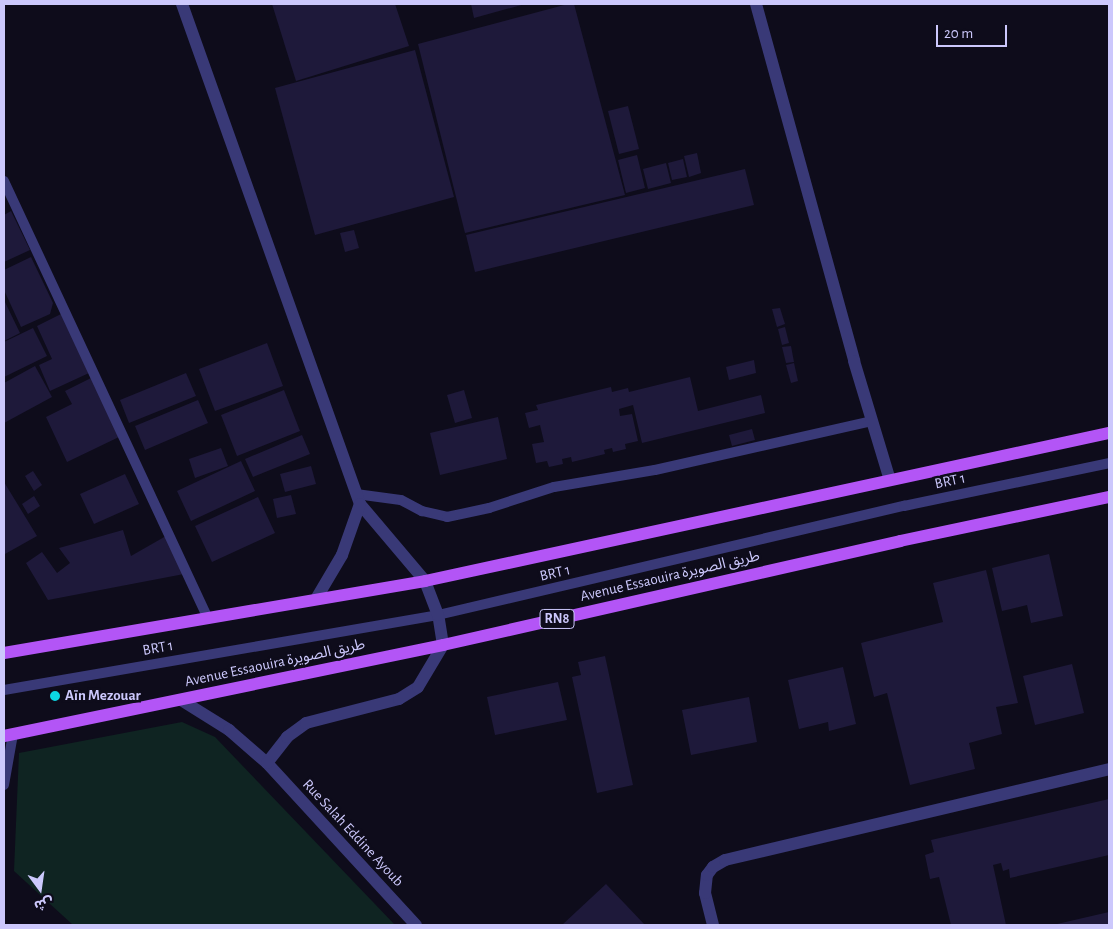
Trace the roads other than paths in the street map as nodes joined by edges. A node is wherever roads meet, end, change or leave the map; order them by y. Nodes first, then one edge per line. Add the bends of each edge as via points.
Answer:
1 (182, 4) edge
2 (756, 4) edge
3 (4, 181) edge
4 (872, 421) junction
5 (1109, 433) edge
6 (1109, 463) edge
7 (890, 480) junction
8 (1109, 497) edge
9 (358, 499) junction
10 (424, 581) junction
11 (316, 598) junction
12 (438, 615) junction
13 (208, 619) junction
14 (443, 645) junction
15 (4, 653) edge
16 (4, 690) edge
17 (181, 700) junction
18 (8, 735) edge
19 (267, 763) junction
20 (1109, 769) edge
21 (4, 785) edge
22 (416, 925) edge
23 (713, 925) edge

1 - 9 street
2 - 4 street
3 - 13 lane
4 - 7 street
4 - 9 lane via 655,470 554,488 447,517 422,511 401,500
5 - 7 main road
6 - 12 lane, BRT 1 via 904,506
7 - 10 main road
8 - 14 main road, Avenue Essaouira طريق الصويرة / RN8
9 - 10 street
9 - 11 street via 342,555
10 - 11 main road
10 - 12 street
11 - 13 main road
12 - 14 street
12 - 16 lane, BRT 1
13 - 15 main road
14 - 17 main road, Avenue Essaouira طريق الصويرة / RN8
14 - 19 street via 412,693 306,723 287,737
17 - 18 main road, Avenue Essaouira طريق الصويرة / RN8
17 - 19 street, Rue Salah Eddine Ayoub via 229,730
18 - 21 lane
19 - 22 street, Rue Salah Eddine Ayoub
20 - 23 street via 725,860 712,867 707,875 705,893

